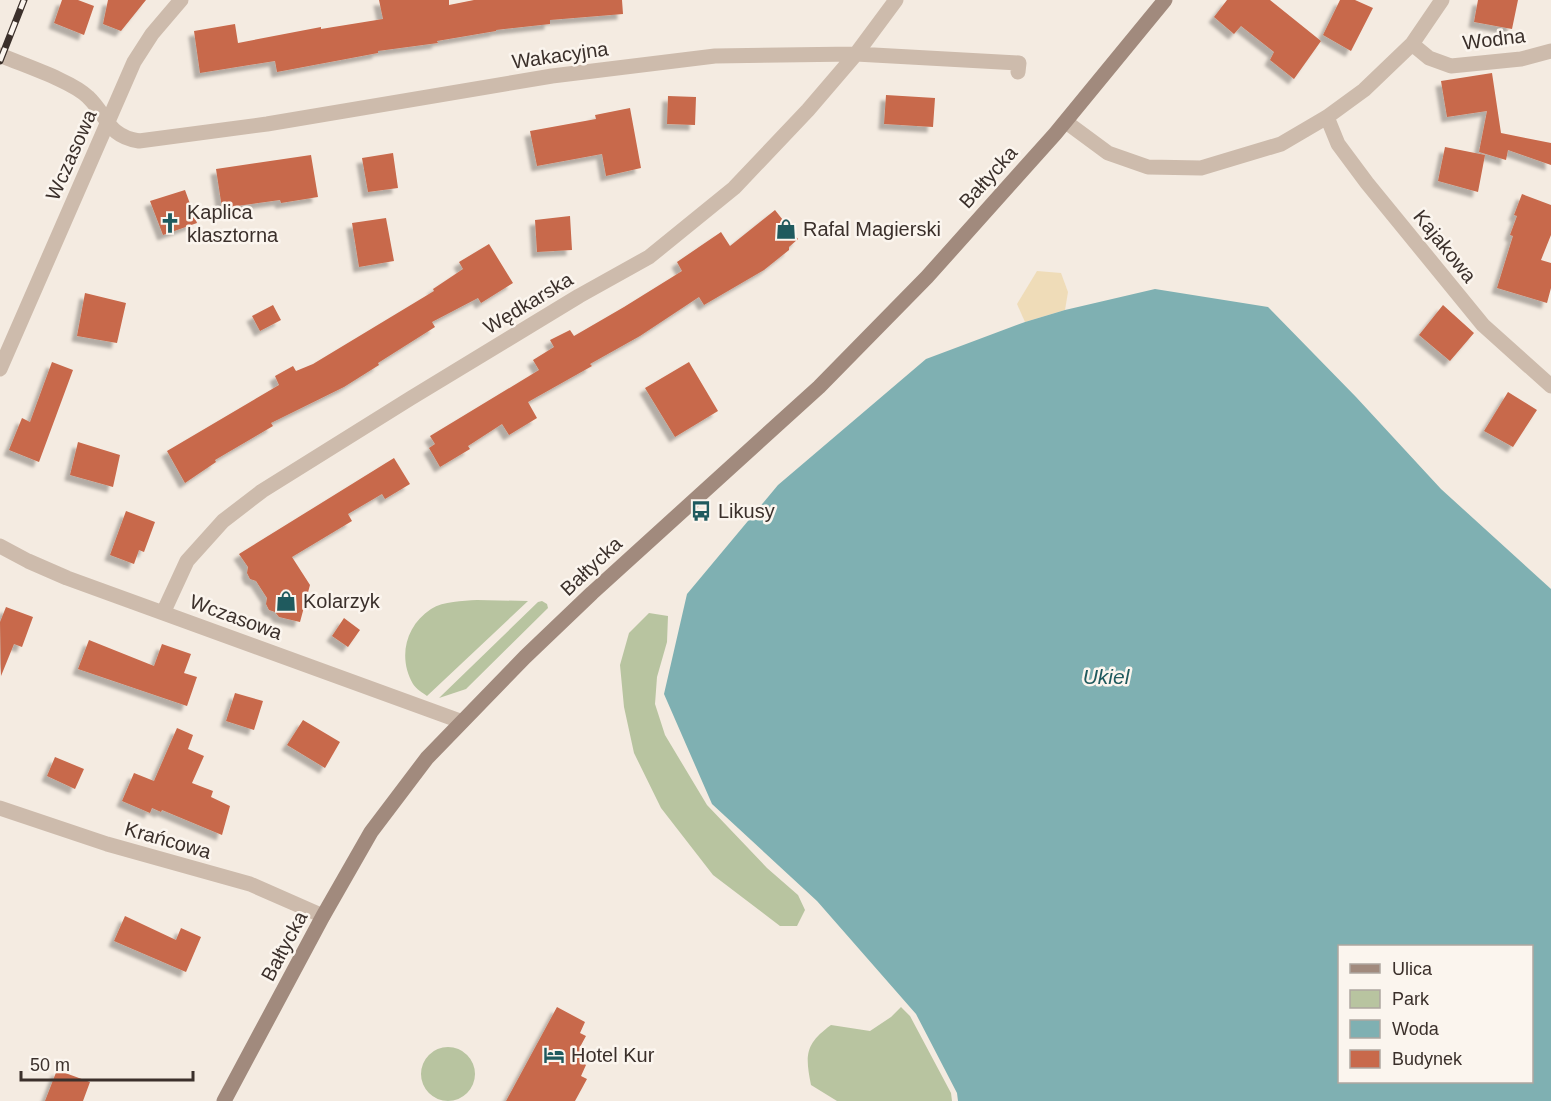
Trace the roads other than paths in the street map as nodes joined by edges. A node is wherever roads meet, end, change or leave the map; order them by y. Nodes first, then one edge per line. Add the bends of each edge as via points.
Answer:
1 (181, 0) edge
2 (896, 0) edge
3 (1165, 0) edge
4 (1442, 0) edge
5 (1412, 44) junction
6 (1551, 51) edge
7 (856, 54) junction
8 (0, 55) edge
9 (1018, 72) dead end
10 (1327, 117) junction
11 (1065, 122) junction
12 (108, 125) junction
13 (0, 369) edge
14 (1551, 386) edge
15 (0, 546) edge
16 (163, 613) junction
17 (460, 722) junction
18 (0, 808) edge
19 (323, 916) junction
20 (224, 1101) edge

1 - 12 street, Wczasowa via 134,62
2 - 7 street, Wędkarska
3 - 11 main road, Bałtycka
4 - 5 street
5 - 6 street, Wodna via 1429,58 1451,66
5 - 10 street via 1364,90
7 - 9 street, Wakacyjna via 1019,63
7 - 12 street, Wakacyjna via 703,57 552,76 150,140 122,136
7 - 16 street, Wędkarska via 734,188 649,257 411,398 262,491 223,521 187,561
8 - 12 street via 83,93
10 - 11 street via 1281,144 1201,168 1148,167 1108,153
10 - 14 street, Kajakowa via 1338,144 1366,183 1483,325
11 - 17 main road, Bałtycka via 927,277 819,387 592,593
12 - 13 street, Wczasowa
15 - 16 street, Wczasowa via 28,561
16 - 17 street, Wczasowa
17 - 19 main road, Bałtycka via 427,758 371,832
18 - 19 street, Krańcowa via 107,844 250,884
19 - 20 main road, Bałtycka

